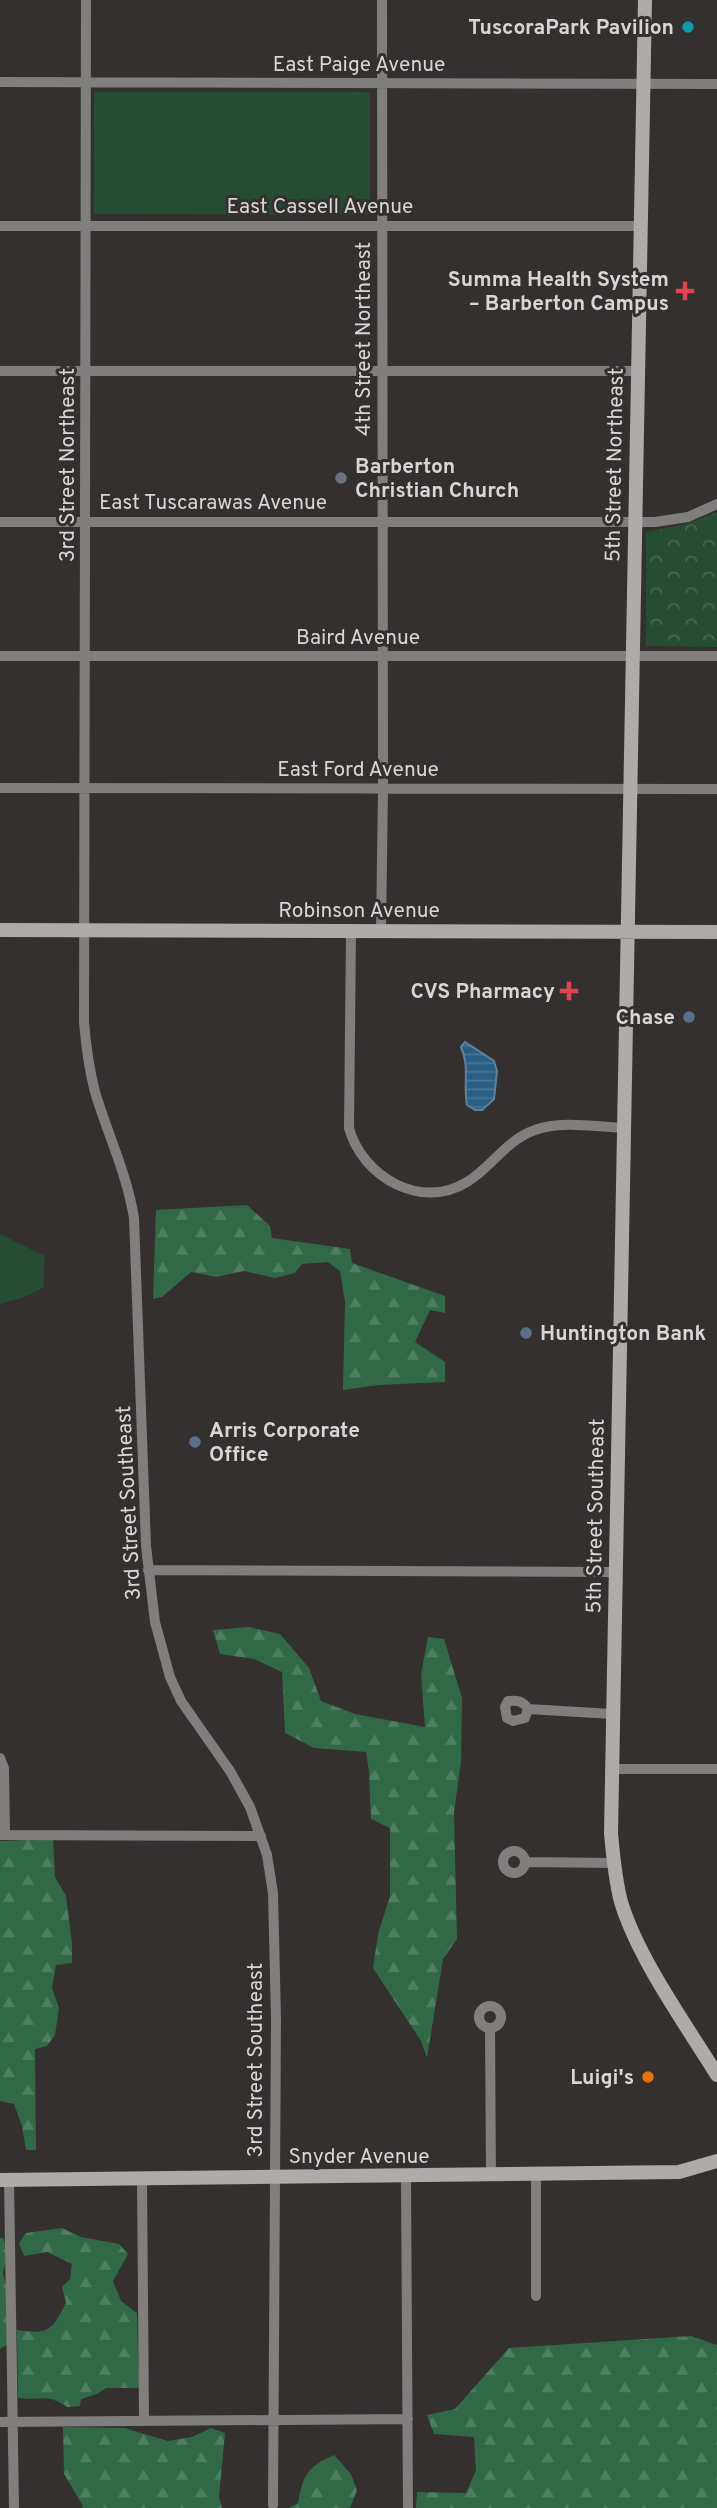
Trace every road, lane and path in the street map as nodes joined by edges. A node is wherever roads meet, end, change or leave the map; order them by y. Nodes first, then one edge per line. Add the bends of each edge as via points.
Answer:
1 (86, 0) edge
2 (382, 0) edge
3 (645, 0) edge
4 (0, 82) edge
5 (86, 82) junction
6 (644, 82) junction
7 (383, 84) junction
8 (717, 84) edge
9 (0, 226) edge
10 (85, 226) junction
11 (383, 226) junction
12 (639, 226) junction
13 (0, 371) edge
14 (86, 371) junction
15 (382, 371) junction
16 (637, 371) junction
17 (717, 504) edge
18 (0, 522) edge
19 (86, 522) junction
20 (382, 522) junction
21 (634, 522) junction
22 (0, 656) edge
23 (85, 656) junction
24 (381, 656) junction
25 (632, 656) junction
26 (717, 656) edge
27 (0, 788) edge
28 (85, 788) junction
29 (383, 788) junction
30 (629, 788) junction
31 (717, 789) edge
32 (0, 930) edge
33 (85, 930) junction
34 (351, 931) junction
35 (381, 931) junction
36 (628, 932) junction
37 (717, 932) edge
38 (626, 1128) junction
39 (148, 1570) junction
40 (614, 1572) junction
41 (528, 1709) dead end
42 (612, 1714) junction
43 (0, 1758) edge
44 (611, 1769) junction
45 (717, 1769) edge
46 (3, 1835) edge
47 (261, 1836) junction
48 (526, 1861) dead end
49 (613, 1863) junction
50 (490, 2028) dead end
51 (717, 2075) edge
52 (717, 2161) edge
53 (536, 2175) junction
54 (491, 2176) junction
55 (406, 2177) junction
56 (273, 2178) junction
57 (142, 2179) junction
58 (5, 2180) edge
59 (536, 2295) dead end
60 (408, 2418) junction
61 (275, 2420) junction
62 (144, 2421) junction
63 (0, 2422) edge
64 (13, 2422) junction
65 (273, 2505) dead end
66 (14, 2508) edge
67 (408, 2508) edge

1 - 5 street, 3rd Street Northeast
2 - 7 street, 4th Street Northeast
3 - 6 main road, 5th Street Northeast
4 - 5 street, East Paige Avenue
5 - 7 street, East Paige Avenue
5 - 10 street, 3rd Street Northeast
6 - 7 street, East Paige Avenue
6 - 8 street, East Paige Avenue
6 - 12 main road, 5th Street Northeast
7 - 11 street, 4th Street Northeast
9 - 10 street, East Cassell Avenue
10 - 11 street, East Cassell Avenue
10 - 14 street, 3rd Street Northeast
11 - 12 street, East Cassell Avenue
11 - 15 street, 4th Street Northeast
12 - 16 main road, 5th Street Northeast
13 - 14 street
14 - 15 street
14 - 19 street, 3rd Street Northeast
15 - 16 street
15 - 20 street, 4th Street Northeast
16 - 21 main road, 5th Street Northeast
17 - 21 street, East Tuscarawas Avenue via 688,517
18 - 19 street, East Tuscarawas Avenue
19 - 20 street, East Tuscarawas Avenue
19 - 23 street, 3rd Street Northeast
20 - 21 street, East Tuscarawas Avenue
20 - 24 street, 4th Street Northeast
21 - 25 main road, 5th Street Northeast
22 - 23 street, Baird Avenue
23 - 24 street, Baird Avenue
23 - 28 street, 3rd Street Northeast
24 - 25 street, Baird Avenue
24 - 29 street, 4th Street Northeast
25 - 26 street, Baird Avenue
25 - 30 main road, 5th Street Northeast
27 - 28 street, East Ford Avenue
28 - 29 street, East Ford Avenue
28 - 33 street, 3rd Street Northeast
29 - 30 street, East Ford Avenue
29 - 35 street, 4th Street Northeast
30 - 31 street, East Ford Avenue
30 - 36 main road, 5th Street Northeast
32 - 33 main road, Robinson Avenue
33 - 34 main road, Robinson Avenue
33 - 39 street, 3rd Street Southeast via 88,1063 126,1176 134,1218
34 - 35 main road, Robinson Avenue
34 - 38 street via 349,1128 363,1160 376,1173 407,1189 437,1192 467,1182 511,1143 538,1128
35 - 36 main road, Robinson Avenue
36 - 37 main road, Robinson Avenue
36 - 38 main road, 5th Street Southeast
38 - 40 main road, 5th Street Southeast
39 - 40 street
39 - 47 street, 3rd Street Southeast via 155,1622 170,1677 188,1712 239,1786
40 - 42 main road, 5th Street Southeast
41 - 42 street
42 - 44 main road, 5th Street Southeast
43 - 46 street via 4,1769
44 - 45 street
44 - 49 main road, 5th Street Southeast
46 - 47 street
47 - 56 street, 3rd Street Southeast via 274,1911
48 - 49 street
49 - 51 main road, 5th Street Southeast via 622,1904 636,1937
50 - 54 street
52 - 53 main road, Snyder Avenue via 679,2172
53 - 54 main road, Snyder Avenue
53 - 59 street
54 - 55 main road, Snyder Avenue
55 - 56 main road, Snyder Avenue
55 - 60 street
56 - 57 main road, Snyder Avenue
56 - 61 street, 3rd Street Southeast
57 - 58 main road, Snyder Avenue
57 - 62 street
58 - 64 street
60 - 61 street
60 - 67 street
61 - 62 street
61 - 65 street, 3rd Street Southeast
62 - 64 street
63 - 64 street
64 - 66 street

